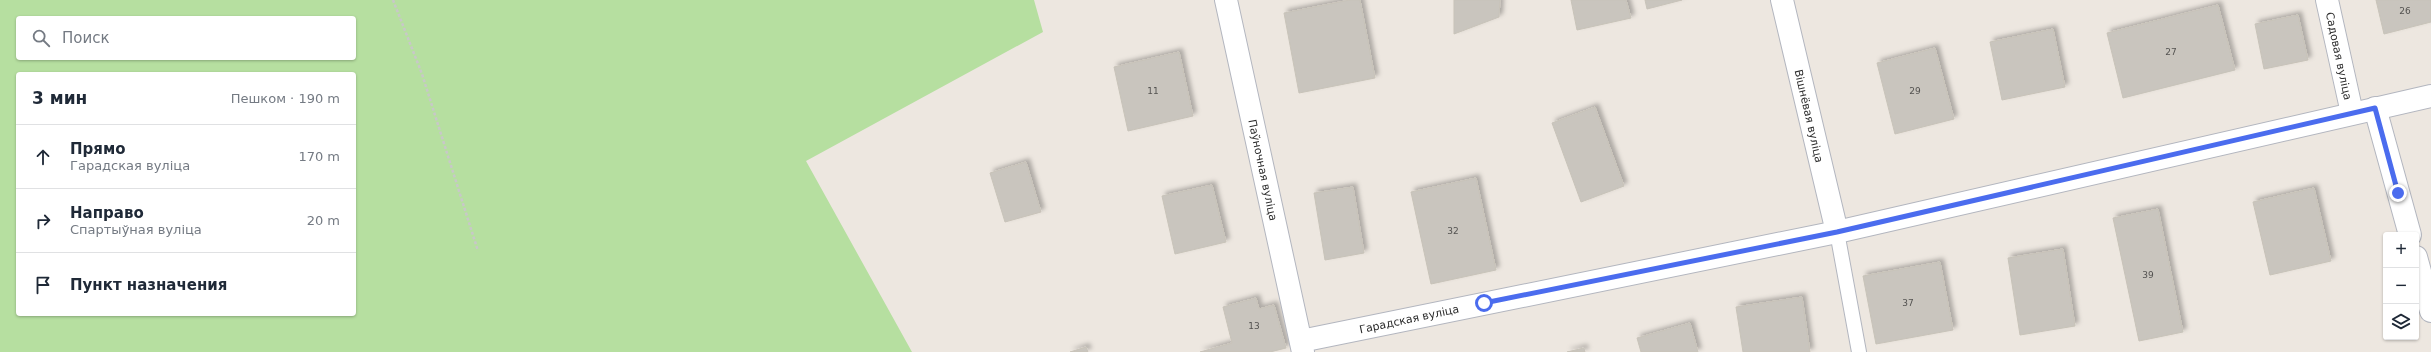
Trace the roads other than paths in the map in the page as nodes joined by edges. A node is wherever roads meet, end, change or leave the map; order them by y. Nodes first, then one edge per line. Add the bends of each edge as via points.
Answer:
1 (1226, 0) edge
2 (1782, 0) edge
3 (2327, 0) edge
4 (2431, 96) edge
5 (2375, 108) junction
6 (2352, 113) junction
7 (1837, 232) junction
8 (2409, 232) edge
9 (2419, 268) edge
10 (2431, 311) edge
11 (1302, 346) edge
12 (1860, 352) edge

1 - 11 street, Паўночная вуліца
2 - 7 street, Вішнёвая вуліца
3 - 6 street, Садовая вуліца
4 - 5 street, Гарадская вуліца
5 - 6 street, Гарадская вуліца
5 - 8 street
6 - 7 street, Гарадская вуліца
7 - 11 street, Гарадская вуліца
7 - 12 lane
9 - 10 street

